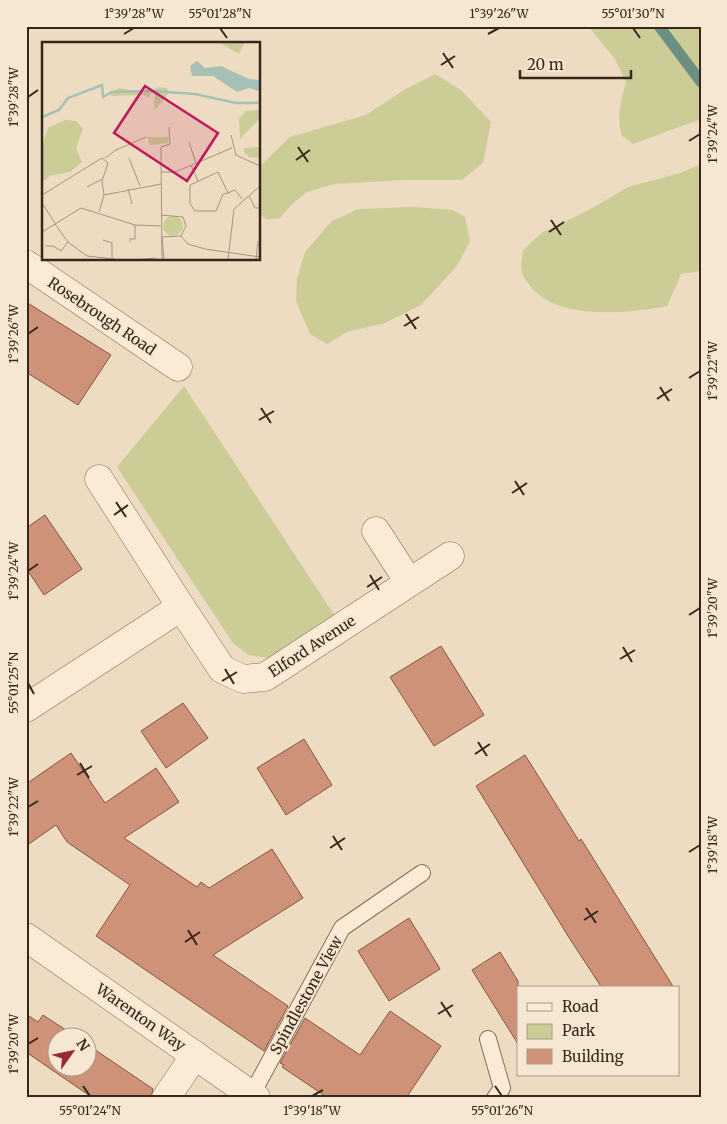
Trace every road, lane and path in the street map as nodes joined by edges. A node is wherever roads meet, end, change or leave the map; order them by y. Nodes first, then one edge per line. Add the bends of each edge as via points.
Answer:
1 (26, 264) edge
2 (178, 367) dead end
3 (99, 480) dead end
4 (376, 531) dead end
5 (450, 556) dead end
6 (410, 582) junction
7 (181, 607) junction
8 (26, 708) edge
9 (422, 873) dead end
10 (26, 937) edge
11 (488, 1039) dead end
12 (195, 1055) junction
13 (254, 1096) edge
14 (166, 1098) edge
15 (495, 1098) edge

1 - 2 street, Rosebrough Road
3 - 7 street, Elford Avenue
4 - 6 street
5 - 6 street, Elford Avenue
6 - 7 street, Elford Avenue via 264,677 243,679 222,669
7 - 8 street
9 - 13 lane, Spindlestone View via 342,928
10 - 12 street, Warenton Way
11 - 15 lane via 502,1088
12 - 13 street, Warenton Way
12 - 14 street

